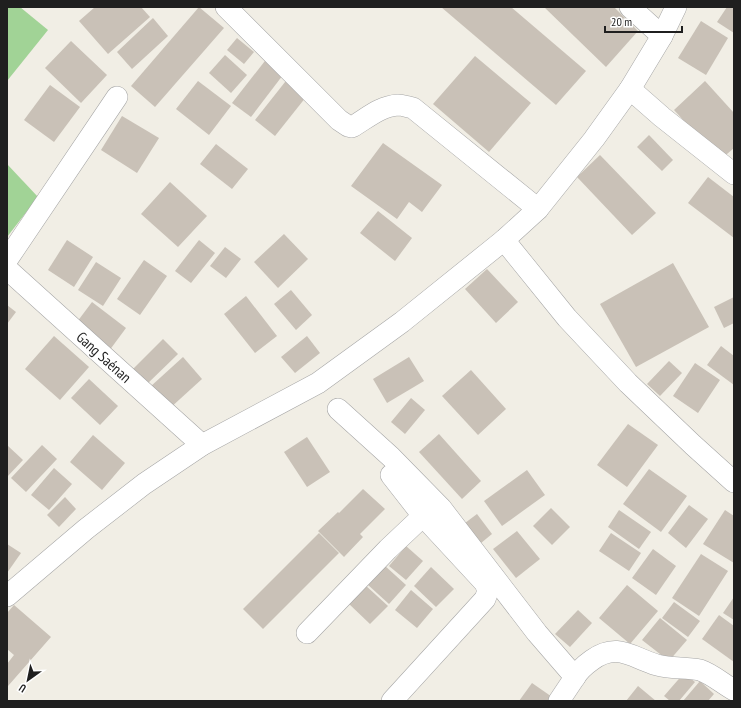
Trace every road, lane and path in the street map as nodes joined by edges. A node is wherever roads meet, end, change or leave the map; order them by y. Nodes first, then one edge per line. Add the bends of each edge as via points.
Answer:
1 (226, 7) edge
2 (630, 7) edge
3 (676, 7) edge
4 (662, 36) junction
5 (630, 89) junction
6 (117, 97) dead end
7 (734, 174) edge
8 (538, 209) junction
9 (504, 240) junction
10 (7, 260) edge
11 (7, 269) edge
12 (318, 383) junction
13 (338, 409) junction
14 (202, 446) junction
15 (734, 482) edge
16 (424, 516) junction
17 (7, 596) edge
18 (307, 633) dead end
19 (575, 677) junction
20 (734, 690) edge
21 (392, 701) edge
22 (559, 701) edge

1 - 8 street via 348,126 352,127 362,122 376,111 397,105 413,108
2 - 4 street
3 - 4 street
4 - 5 street
5 - 7 street
5 - 8 street
6 - 10 street
8 - 9 street
9 - 12 street via 402,322
9 - 15 street via 567,318 623,377
11 - 14 street, Gang Saénan
12 - 13 street
12 - 14 street
13 - 16 street
13 - 19 street via 391,457 441,508 537,633
14 - 17 street via 144,484
16 - 18 street via 388,549
16 - 21 street via 485,583 488,591 486,599
19 - 20 street via 580,669 597,656 614,651 659,665 699,670
19 - 22 street

